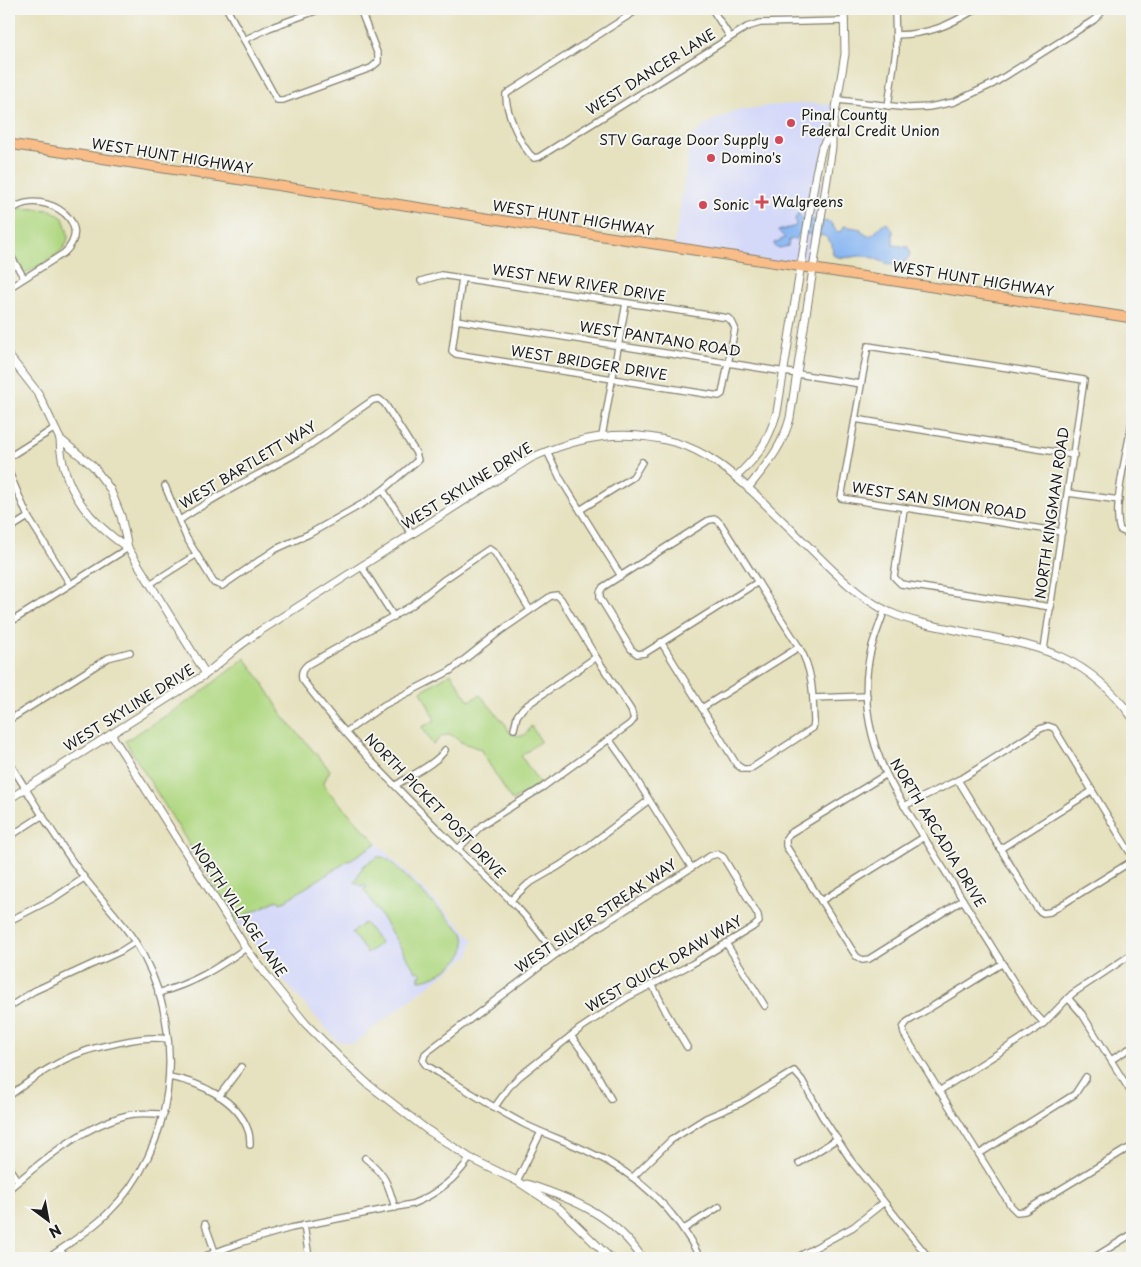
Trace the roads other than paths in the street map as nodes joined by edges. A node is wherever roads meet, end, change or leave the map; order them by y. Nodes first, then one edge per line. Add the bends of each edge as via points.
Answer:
1 (227, 9) edge
2 (321, 9) edge
3 (360, 9) edge
4 (639, 9) edge
5 (712, 9) edge
6 (844, 9) edge
7 (895, 9) edge
8 (976, 9) edge
9 (1101, 11) edge
10 (845, 21) junction
11 (896, 35) junction
12 (730, 37) junction
13 (244, 40) junction
14 (838, 100) junction
15 (888, 106) junction
16 (832, 132) junction
17 (9, 144) edge
18 (9, 213) edge
19 (9, 252) edge
20 (800, 266) junction
21 (813, 268) junction
22 (24, 278) junction
23 (462, 278) junction
24 (420, 281) dead end
25 (9, 288) edge
26 (626, 303) junction
27 (1132, 318) edge
28 (456, 320) junction
29 (618, 345) junction
30 (9, 356) edge
31 (729, 363) junction
32 (784, 371) junction
33 (797, 373) junction
34 (612, 379) junction
35 (861, 384) junction
36 (855, 419) junction
37 (1132, 422) edge
38 (55, 428) junction
39 (602, 436) junction
40 (60, 439) junction
41 (546, 451) junction
42 (1074, 455) junction
43 (9, 457) edge
44 (1125, 461) junction
45 (642, 462) dead end
46 (1132, 462) edge
47 (9, 472) edge
48 (736, 477) junction
49 (165, 486) dead end
50 (748, 488) junction
51 (383, 490) junction
52 (1068, 493) junction
53 (1119, 500) junction
54 (904, 509) junction
55 (580, 510) junction
56 (28, 517) junction
57 (180, 520) junction
58 (9, 529) edge
59 (1062, 532) junction
60 (412, 535) junction
61 (1132, 536) edge
62 (128, 548) junction
63 (197, 554) junction
64 (362, 567) junction
65 (621, 576) junction
66 (758, 582) junction
67 (70, 584) junction
68 (150, 584) junction
69 (1050, 607) junction
70 (885, 609) junction
71 (530, 610) junction
72 (394, 617) junction
73 (9, 623) edge
74 (661, 642) junction
75 (798, 647) junction
76 (1044, 649) junction
77 (130, 652) dead end
78 (596, 657) junction
79 (206, 674) junction
80 (867, 696) junction
81 (813, 698) junction
82 (702, 708) junction
83 (1132, 717) edge
84 (9, 720) edge
85 (514, 729) dead end
86 (346, 732) junction
87 (111, 734) junction
88 (609, 740) junction
89 (445, 750) dead end
90 (9, 762) edge
91 (885, 775) junction
92 (958, 780) junction
93 (396, 785) junction
94 (25, 788) junction
95 (1092, 791) junction
96 (9, 799) edge
97 (649, 800) junction
98 (904, 806) junction
99 (43, 815) junction
100 (9, 837) edge
101 (924, 837) junction
102 (458, 849) junction
103 (1000, 849) junction
104 (1132, 856) edge
105 (1132, 861) edge
106 (691, 867) junction
107 (84, 878) junction
108 (963, 900) junction
109 (510, 901) junction
110 (821, 901) junction
111 (9, 921) edge
112 (759, 922) joint
113 (136, 942) junction
114 (726, 943) junction
115 (246, 948) junction
116 (555, 954) junction
117 (1132, 954) edge
118 (1003, 963) junction
119 (652, 984) junction
120 (158, 993) junction
121 (1068, 998) junction
122 (765, 1006) dead end
123 (9, 1007) edge
124 (1044, 1023) junction
125 (571, 1036) junction
126 (167, 1039) junction
127 (687, 1047) dead end
128 (1132, 1047) edge
129 (1111, 1060) junction
130 (241, 1067) dead end
131 (169, 1077) junction
132 (1086, 1077) dead end
133 (939, 1090) junction
134 (1132, 1094) edge
135 (9, 1096) edge
136 (220, 1096) junction
137 (612, 1099) dead end
138 (494, 1108) junction
139 (164, 1114) junction
140 (541, 1132) junction
141 (837, 1139) junction
142 (250, 1146) dead end
143 (1132, 1147) edge
144 (978, 1154) junction
145 (365, 1158) dead end
146 (470, 1158) junction
147 (798, 1163) dead end
148 (9, 1168) edge
149 (632, 1177) junction
150 (517, 1180) junction
151 (18, 1181) junction
152 (9, 1189) edge
153 (884, 1204) junction
154 (719, 1207) dead end
155 (394, 1208) junction
156 (205, 1224) dead end
157 (304, 1225) junction
158 (684, 1229) junction
159 (1132, 1234) edge
160 (60, 1250) junction
161 (216, 1252) junction
162 (48, 1258) edge
163 (66, 1258) edge
164 (200, 1258) edge
165 (310, 1258) edge
166 (610, 1258) edge
167 (642, 1258) edge
168 (700, 1258) edge
169 (796, 1258) edge
170 (929, 1258) edge
171 (1093, 1258) edge

1 - 13 street
2 - 13 street
3 - 13 street via 378,62 370,68 283,100 277,100
4 - 12 street, WEST DANCER LANE via 506,94 505,102 528,154 534,158 548,152
5 - 12 street
6 - 10 street
7 - 11 street
8 - 11 street via 938,29
9 - 15 street via 1086,25 972,95 929,107
10 - 12 street, WEST DANCER LANE via 760,23
10 - 14 street via 845,54
11 - 15 street
14 - 15 street
14 - 16 street
16 - 20 street via 822,147
16 - 21 street
17 - 20 main road, WEST HUNT HIGHWAY
18 - 22 street via 13,208 32,202 54,206 72,223 74,232 70,247
19 - 22 street
20 - 21 main road, WEST HUNT HIGHWAY
20 - 32 street
21 - 27 main road, WEST HUNT HIGHWAY
21 - 33 street
22 - 25 street
23 - 24 street, WEST NEW RIVER DRIVE via 441,275
23 - 26 street, WEST NEW RIVER DRIVE
23 - 28 street
26 - 29 street
26 - 31 street, WEST NEW RIVER DRIVE via 728,318 735,328
28 - 29 street, WEST PANTANO ROAD
28 - 34 street, WEST BRIDGER DRIVE via 452,351 456,354
29 - 31 street, WEST PANTANO ROAD
29 - 34 street
30 - 38 street via 38,393
31 - 32 street, WEST PANTANO ROAD
31 - 34 street, WEST BRIDGER DRIVE via 719,396
32 - 33 street, WEST PANTANO ROAD
32 - 48 street via 777,412 764,446
33 - 35 street, WEST PANTANO ROAD
33 - 50 street via 790,418 782,441
34 - 39 street
35 - 36 street
35 - 42 street, NORTH KINGMAN ROAD via 868,346 1084,380
36 - 42 street
36 - 54 street, WEST SAN SIMON ROAD via 841,498
37 - 44 street
38 - 40 street
38 - 43 street
39 - 41 street, WEST SKYLINE DRIVE
39 - 48 street, WEST SKYLINE DRIVE via 623,434 679,444
40 - 62 street via 93,466 110,489 121,516
40 - 62 street via 64,466 80,503 102,529
41 - 55 street
41 - 60 street, WEST SKYLINE DRIVE via 530,458
42 - 52 street, NORTH KINGMAN ROAD
44 - 46 street
44 - 53 street
45 - 55 street via 633,477
47 - 56 street
48 - 50 street, WEST SKYLINE DRIVE
49 - 57 street
50 - 70 street, WEST SKYLINE DRIVE via 840,578
51 - 57 street, WEST BARTLETT WAY via 418,460 379,399 298,452 233,486
51 - 60 street
51 - 63 street via 336,520 276,549 222,586 214,584
52 - 53 street
52 - 59 street, NORTH KINGMAN ROAD
53 - 61 street via 1118,524
54 - 59 street, WEST SAN SIMON ROAD
54 - 69 street via 894,577 901,584
55 - 65 street
56 - 58 street
56 - 67 street
57 - 63 street
59 - 69 street, NORTH KINGMAN ROAD
60 - 64 street, WEST SKYLINE DRIVE
62 - 67 street
62 - 68 street
63 - 68 street
64 - 72 street
64 - 79 street, WEST SKYLINE DRIVE via 254,635
65 - 66 street via 709,520 716,519
65 - 74 street via 603,587 600,598 637,654 645,653
66 - 74 street
66 - 75 street
67 - 73 street
68 - 79 street
69 - 76 street, NORTH KINGMAN ROAD
70 - 76 street, WEST SKYLINE DRIVE via 920,623
70 - 80 street, NORTH ARCADIA DRIVE via 872,646
71 - 72 street via 495,553 489,549
71 - 78 street via 557,595
71 - 86 street via 450,671 384,705
72 - 86 street, NORTH PICKET POST DRIVE via 307,664 302,670 302,679
74 - 82 street
75 - 81 street via 811,673
75 - 82 street
76 - 83 street, WEST SKYLINE DRIVE via 1088,672 1115,696
77 - 84 street via 108,658
78 - 85 street via 523,708
78 - 88 street via 634,719
79 - 87 street, WEST SKYLINE DRIVE
80 - 81 street
80 - 91 street, NORTH ARCADIA DRIVE via 870,727
81 - 82 street via 813,728 750,768 743,769 737,765
86 - 93 street, NORTH PICKET POST DRIVE
87 - 94 street, WEST SKYLINE DRIVE
87 - 115 street, NORTH VILLAGE LANE
88 - 97 street
88 - 102 street via 482,825
89 - 93 street via 439,759
90 - 94 street
91 - 98 street, NORTH ARCADIA DRIVE
91 - 110 street via 789,834 786,839 786,846
92 - 95 street via 1048,726 1054,728
92 - 98 street
92 - 103 street
93 - 102 street, NORTH PICKET POST DRIVE
94 - 96 street, WEST SKYLINE DRIVE
94 - 99 street
95 - 103 street
95 - 104 street
97 - 106 street
97 - 109 street via 590,845 528,884
98 - 101 street, NORTH ARCADIA DRIVE
99 - 100 street
99 - 107 street
101 - 108 street, NORTH ARCADIA DRIVE
101 - 110 street
102 - 109 street, NORTH PICKET POST DRIVE
103 - 105 street via 1043,913 1050,912
106 - 112 street, WEST SILVER STREAK WAY via 717,854 723,857 758,915
106 - 116 street, WEST SILVER STREAK WAY
107 - 111 street
107 - 113 street
108 - 110 street via 869,959 862,960 856,956
108 - 118 street, NORTH ARCADIA DRIVE
109 - 116 street, NORTH PICKET POST DRIVE via 536,927
112 - 114 street, WEST QUICK DRAW WAY
113 - 120 street
113 - 123 street via 41,987
114 - 119 street, WEST QUICK DRAW WAY
114 - 122 street
115 - 120 street via 214,971 178,988
115 - 146 street, NORTH VILLAGE LANE via 286,1001 342,1060 426,1130
116 - 138 street, WEST SILVER STREAK WAY via 425,1054 423,1061 426,1066
117 - 121 street
118 - 124 street, NORTH ARCADIA DRIVE via 1030,1008
118 - 133 street via 907,1022 903,1028
119 - 125 street, WEST QUICK DRAW WAY via 614,1005
119 - 127 street
120 - 126 street
121 - 124 street
121 - 129 street
124 - 133 street
125 - 137 street
125 - 138 street, WEST QUICK DRAW WAY via 520,1076
126 - 131 street
126 - 135 street via 131,1040 83,1052 51,1068
128 - 129 street
129 - 134 street
130 - 136 street
131 - 136 street via 188,1080
131 - 139 street
132 - 144 street via 1075,1094
133 - 144 street
136 - 142 street via 242,1118
138 - 140 street
139 - 151 street via 133,1114 104,1124 67,1145
139 - 160 street via 153,1148 134,1184 102,1219
140 - 149 street via 602,1158
140 - 150 street
141 - 147 street
141 - 149 street via 794,1071 671,1140
141 - 153 street
143 - 144 street via 1024,1211 1017,1212
145 - 155 street via 385,1178
146 - 150 street, NORTH VILLAGE LANE
146 - 155 street via 440,1190 412,1204
148 - 151 street
149 - 158 street via 665,1206
150 - 166 street, NORTH VILLAGE LANE via 560,1209
150 - 167 street, NORTH VILLAGE LANE via 595,1212 618,1230
151 - 152 street
153 - 169 street via 853,1227
153 - 170 street
154 - 158 street
155 - 157 street
156 - 161 street
157 - 161 street
157 - 165 street
158 - 168 street
159 - 171 street
160 - 162 street
160 - 163 street
161 - 164 street

